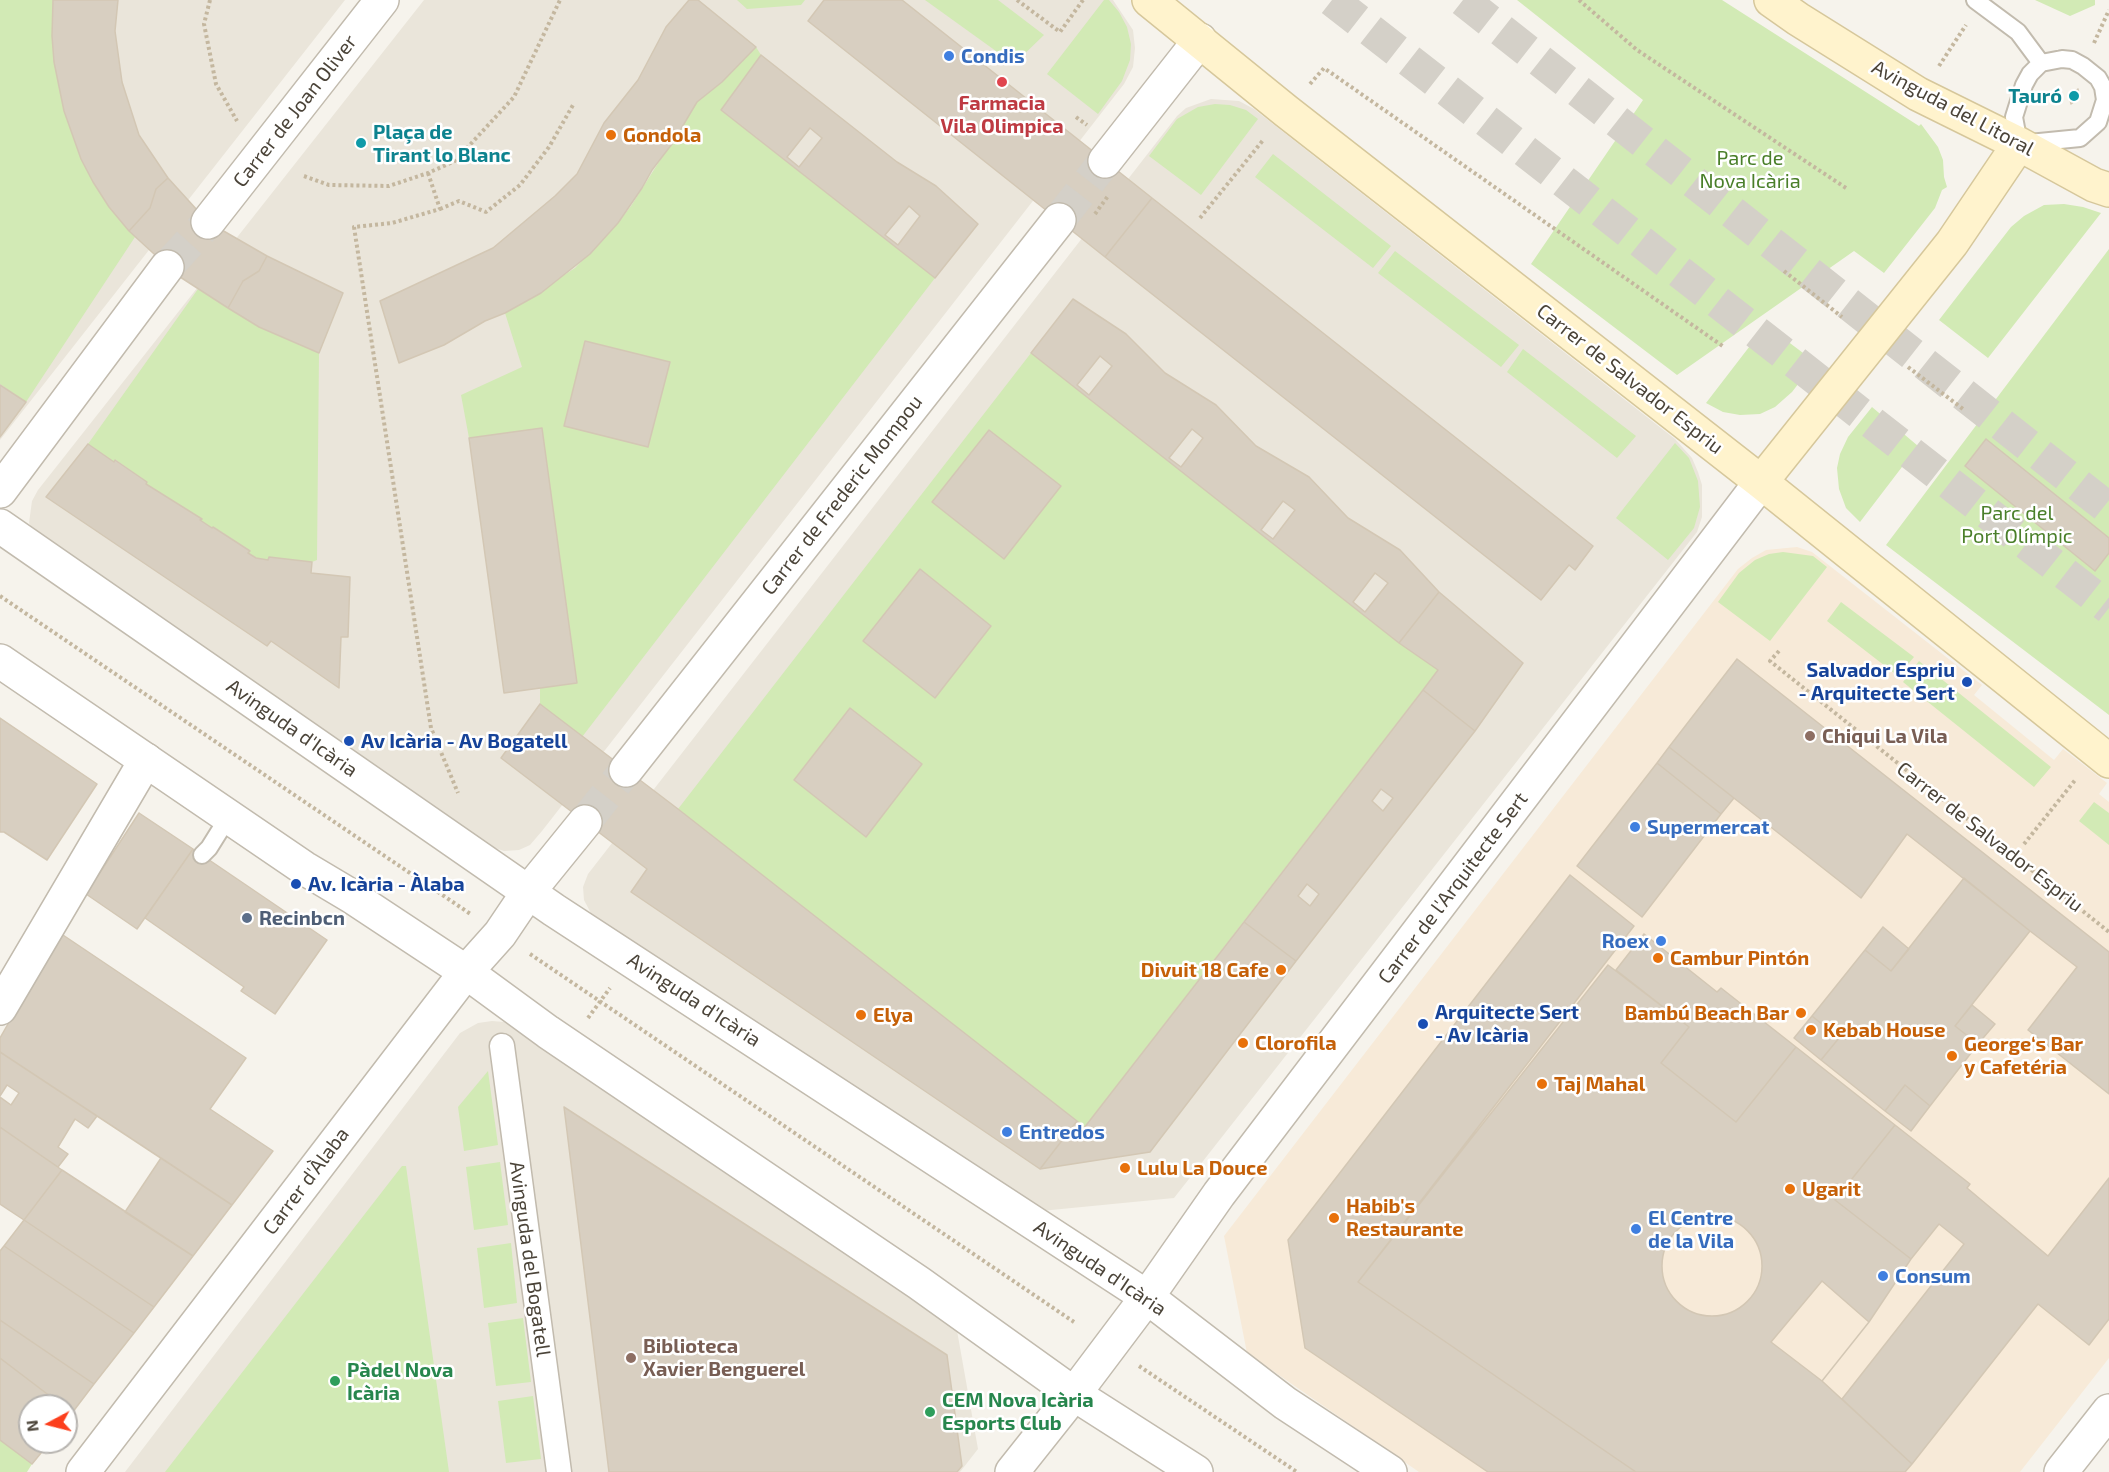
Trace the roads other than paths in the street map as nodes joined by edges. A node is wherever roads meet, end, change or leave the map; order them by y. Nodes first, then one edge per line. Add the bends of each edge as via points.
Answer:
1 (382, 0) edge
2 (1149, 0) edge
3 (1771, 0) edge
4 (1975, 0) edge
5 (1200, 40) junction
6 (2041, 63) junction
7 (2019, 144) junction
8 (1105, 161) tunnel mouth
9 (2109, 190) edge
10 (1059, 220) tunnel mouth
11 (208, 222) tunnel mouth
12 (167, 267) tunnel mouth
13 (1761, 482) junction
14 (0, 491) edge
15 (0, 526) edge
16 (0, 662) edge
17 (146, 760) junction
18 (2109, 761) edge
19 (626, 770) tunnel mouth
20 (229, 816) junction
21 (585, 822) tunnel mouth
22 (202, 855) dead end
23 (529, 891) junction
24 (466, 972) junction
25 (0, 1008) edge
26 (502, 1046) dead end
27 (1147, 1297) junction
28 (1074, 1394) junction
29 (2109, 1411) edge
30 (83, 1472) edge
31 (559, 1472) edge
32 (1012, 1472) edge
33 (1196, 1472) edge
34 (1390, 1472) edge
35 (2061, 1472) edge

1 - 11 street, Carrer de Joan Oliver
2 - 5 main road, Carrer de Salvador Espriu
3 - 7 main road, Avinguda del Litoral via 1918,94
4 - 6 lane via 2018,32
5 - 8 street
5 - 13 main road, Carrer de Salvador Espriu
6 - 7 lane via 2024,85 2018,102 2014,117
6 - 7 lane via 2062,59 2083,66 2098,78 2105,100 2098,122 2080,138
7 - 9 main road, Avinguda del Litoral
7 - 13 main road via 1952,243
10 - 19 street, Carrer de Frederic Mompou
12 - 14 street
13 - 18 main road, Carrer de Salvador Espriu
13 - 27 street, Carrer de l'Arquitecte Sert via 1219,1194
15 - 23 street, Avinguda d'Icària
16 - 17 street
17 - 20 street
17 - 25 street
20 - 22 lane
20 - 24 street
21 - 23 street
23 - 24 street, Carrer d'Àlaba via 500,934
23 - 27 street, Avinguda d'Icària
24 - 28 street
24 - 30 street, Carrer d'Àlaba
26 - 31 street, Avinguda del Bogatell
27 - 28 street, Carrer de l'Arquitecte Sert
27 - 34 street, Avinguda d'Icària via 1285,1403
28 - 32 street
28 - 33 street
29 - 35 street

